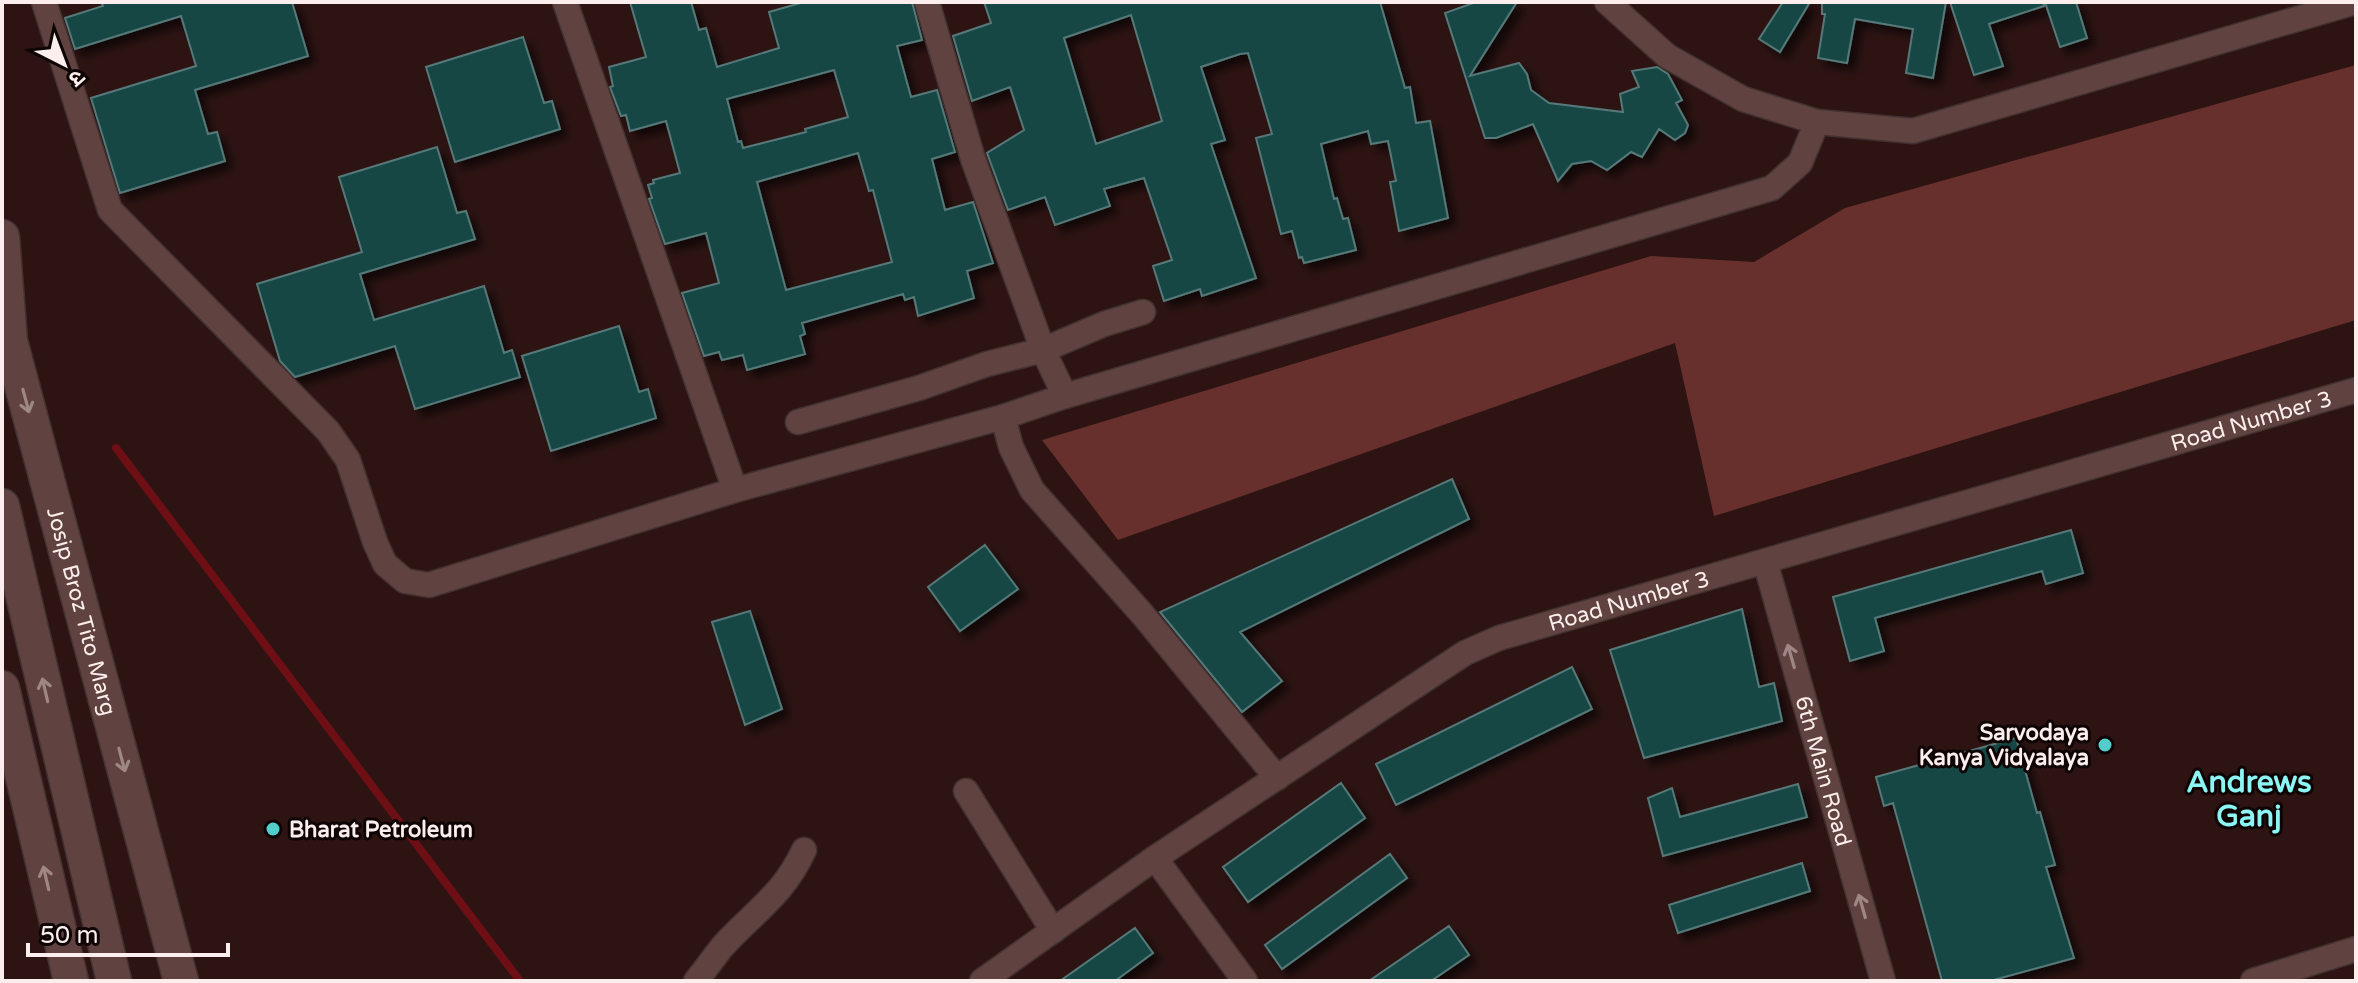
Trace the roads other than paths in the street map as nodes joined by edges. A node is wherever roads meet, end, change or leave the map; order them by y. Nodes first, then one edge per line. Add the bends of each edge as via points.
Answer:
1 (44, 2) edge
2 (565, 2) edge
3 (927, 2) edge
4 (1607, 2) edge
5 (2355, 2) edge
6 (1817, 122) junction
7 (3, 257) edge
8 (1143, 312) dead end
9 (1043, 350) junction
10 (2356, 390) edge
11 (1065, 396) junction
12 (1003, 417) junction
13 (798, 422) dead end
14 (735, 490) junction
15 (2, 506) edge
16 (1765, 561) junction
17 (2, 688) edge
18 (1277, 778) junction
19 (966, 791) dead end
20 (804, 850) dead end
21 (1155, 858) junction
22 (1053, 931) junction
23 (2356, 949) edge
24 (71, 981) edge
25 (114, 981) edge
26 (181, 981) edge
27 (696, 981) edge
28 (982, 981) edge
29 (1245, 981) edge
30 (1883, 981) edge
31 (2253, 981) edge

1 - 14 street via 110,210 328,431 348,460 385,564 405,581 429,585
2 - 14 street
3 - 9 street via 973,159
4 - 6 street via 1667,56 1743,99
5 - 6 street via 1913,131
6 - 11 street via 1800,163 1772,188
7 -> 26 main road, Josip Broz Tito Marg via 10,341
8 - 9 street
9 - 11 street
9 - 13 street
10 - 16 street, Road Number 3
11 - 12 street
12 - 14 street
12 - 18 street via 1032,490
25 -> 15 main road
16 - 18 street, Road Number 3 via 1572,615 1465,653
30 -> 16 street, 6th Main Road
24 -> 17 main road
18 - 21 street, Road Number 3
19 - 22 street
20 - 27 street via 793,875
21 - 22 street, Road Number 3
21 - 29 street
22 - 28 street, Road Number 3
23 - 31 street

